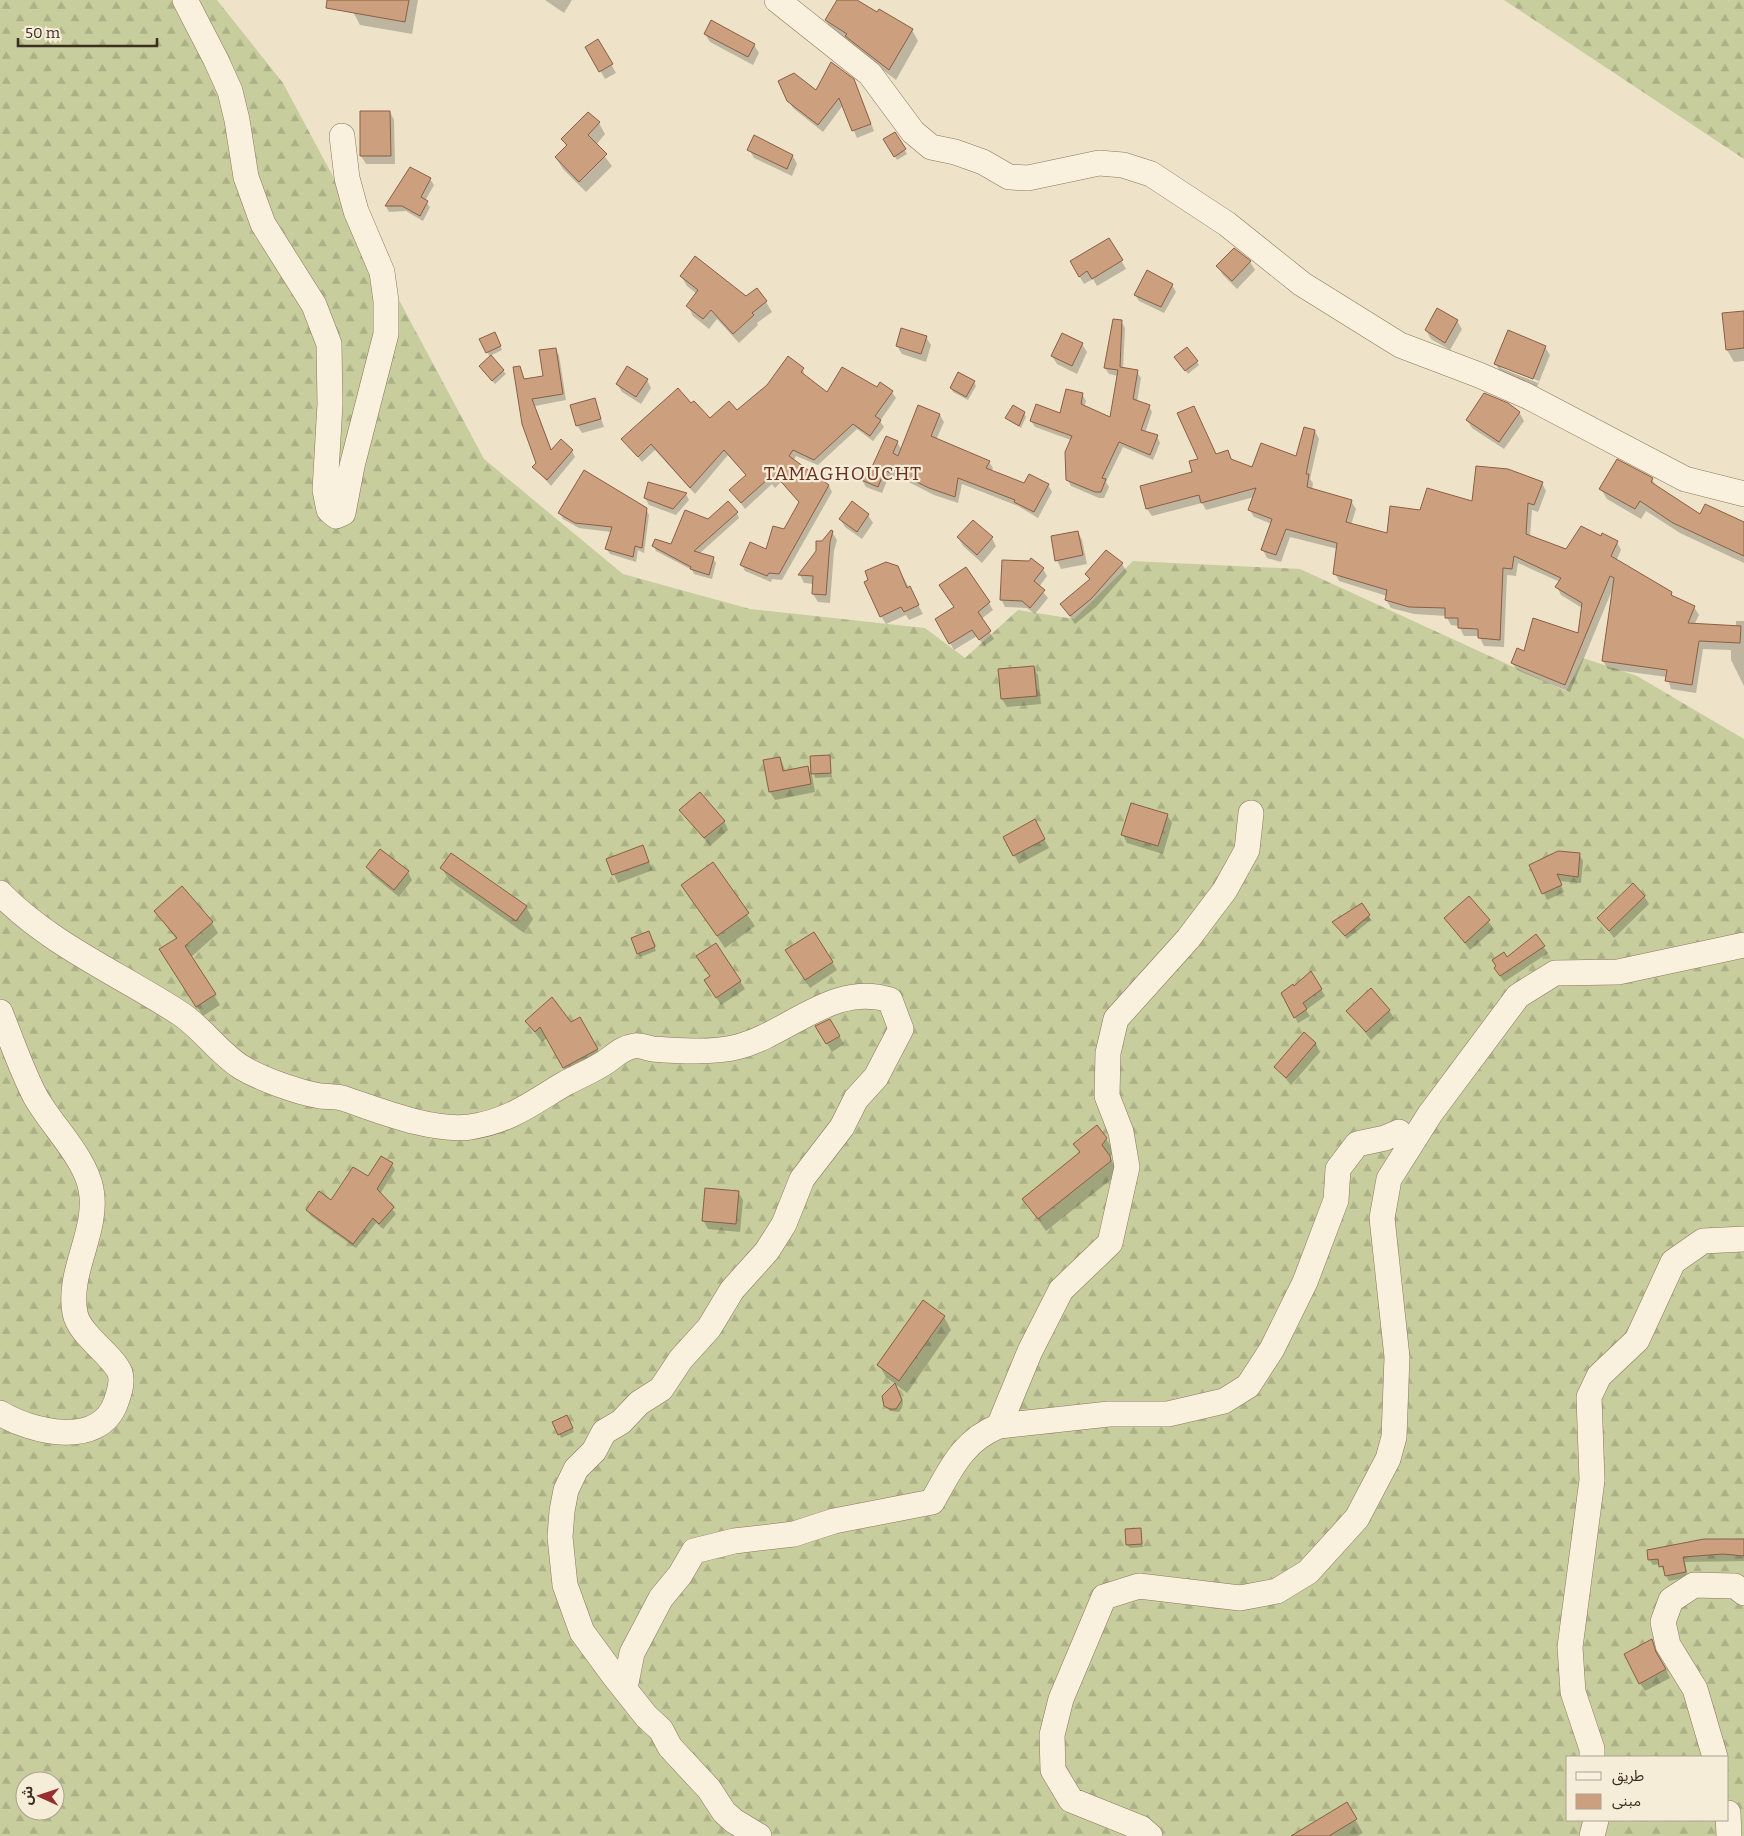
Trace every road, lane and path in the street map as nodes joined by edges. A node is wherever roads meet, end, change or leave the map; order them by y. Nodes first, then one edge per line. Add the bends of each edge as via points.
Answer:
1 (185, 0) edge
2 (777, 0) edge
3 (342, 136) dead end
4 (1744, 494) edge
5 (1251, 813) dead end
6 (0, 893) edge
7 (1744, 946) edge
8 (0, 1012) edge
9 (1409, 1146) junction
10 (1744, 1239) edge
11 (0, 1413) edge
12 (999, 1426) junction
13 (1741, 1588) edge
14 (625, 1688) junction
15 (1592, 1756) edge
16 (1715, 1756) edge
17 (1596, 1821) edge
18 (1728, 1821) edge
19 (758, 1836) edge
20 (1150, 1836) edge
21 (1592, 1836) edge
22 (1729, 1836) edge

1 - 3 street via 230,91 246,176 263,224 314,304 329,344 330,404 324,490 329,510 336,516 343,513 386,334 382,272 356,211 347,178
2 - 4 street via 870,74 913,132 931,147 983,162 1008,177 1028,178 1098,163 1123,165 1151,174 1227,224 1302,284 1400,345 1479,374 1527,396 1685,479
5 - 12 street via 1247,850 1225,890 1188,939 1116,1019 1108,1053 1107,1096 1121,1132 1127,1167 1110,1243 1061,1290 1030,1351
6 - 14 street via 52,938 184,1016 241,1067 319,1096 344,1098 366,1107 445,1127 470,1127 511,1116 605,1063 616,1053 634,1046 721,1050 760,1039 791,1021 838,1001 878,996 890,1000 901,1028 889,1054 876,1077 856,1099 842,1127 802,1179 784,1224 771,1244 732,1290 709,1328 680,1360 661,1389 604,1432 594,1450 576,1469 566,1490 560,1537 565,1585 582,1632
7 - 9 street via 1618,972 1555,973 1518,996
8 - 11 street via 35,1096 85,1170 91,1190 92,1215 74,1294 75,1314 81,1327 120,1373 121,1388 114,1410 98,1426 85,1431 29,1428
9 - 12 street via 1399,1132 1357,1144 1338,1169 1336,1200 1305,1282 1272,1349 1248,1386 1224,1401 1168,1414 1109,1414
9 - 20 street via 1389,1179 1382,1218 1397,1357 1394,1438 1388,1458 1357,1518 1308,1572 1277,1591 1240,1598 1139,1586 1104,1596 1061,1698 1052,1735 1053,1770 1071,1800 1141,1828
10 - 15 street via 1703,1241 1673,1262 1637,1340 1599,1376 1589,1397 1592,1480 1570,1647 1572,1692
12 - 14 street via 985,1432 961,1452 932,1502 834,1521 794,1534 734,1541 694,1551 661,1598 632,1653
13 - 16 street via 1694,1585 1671,1600 1663,1622 1668,1645 1695,1689
14 - 19 street via 661,1730 670,1747 709,1789 724,1812
17 - 21 street
18 - 22 street

